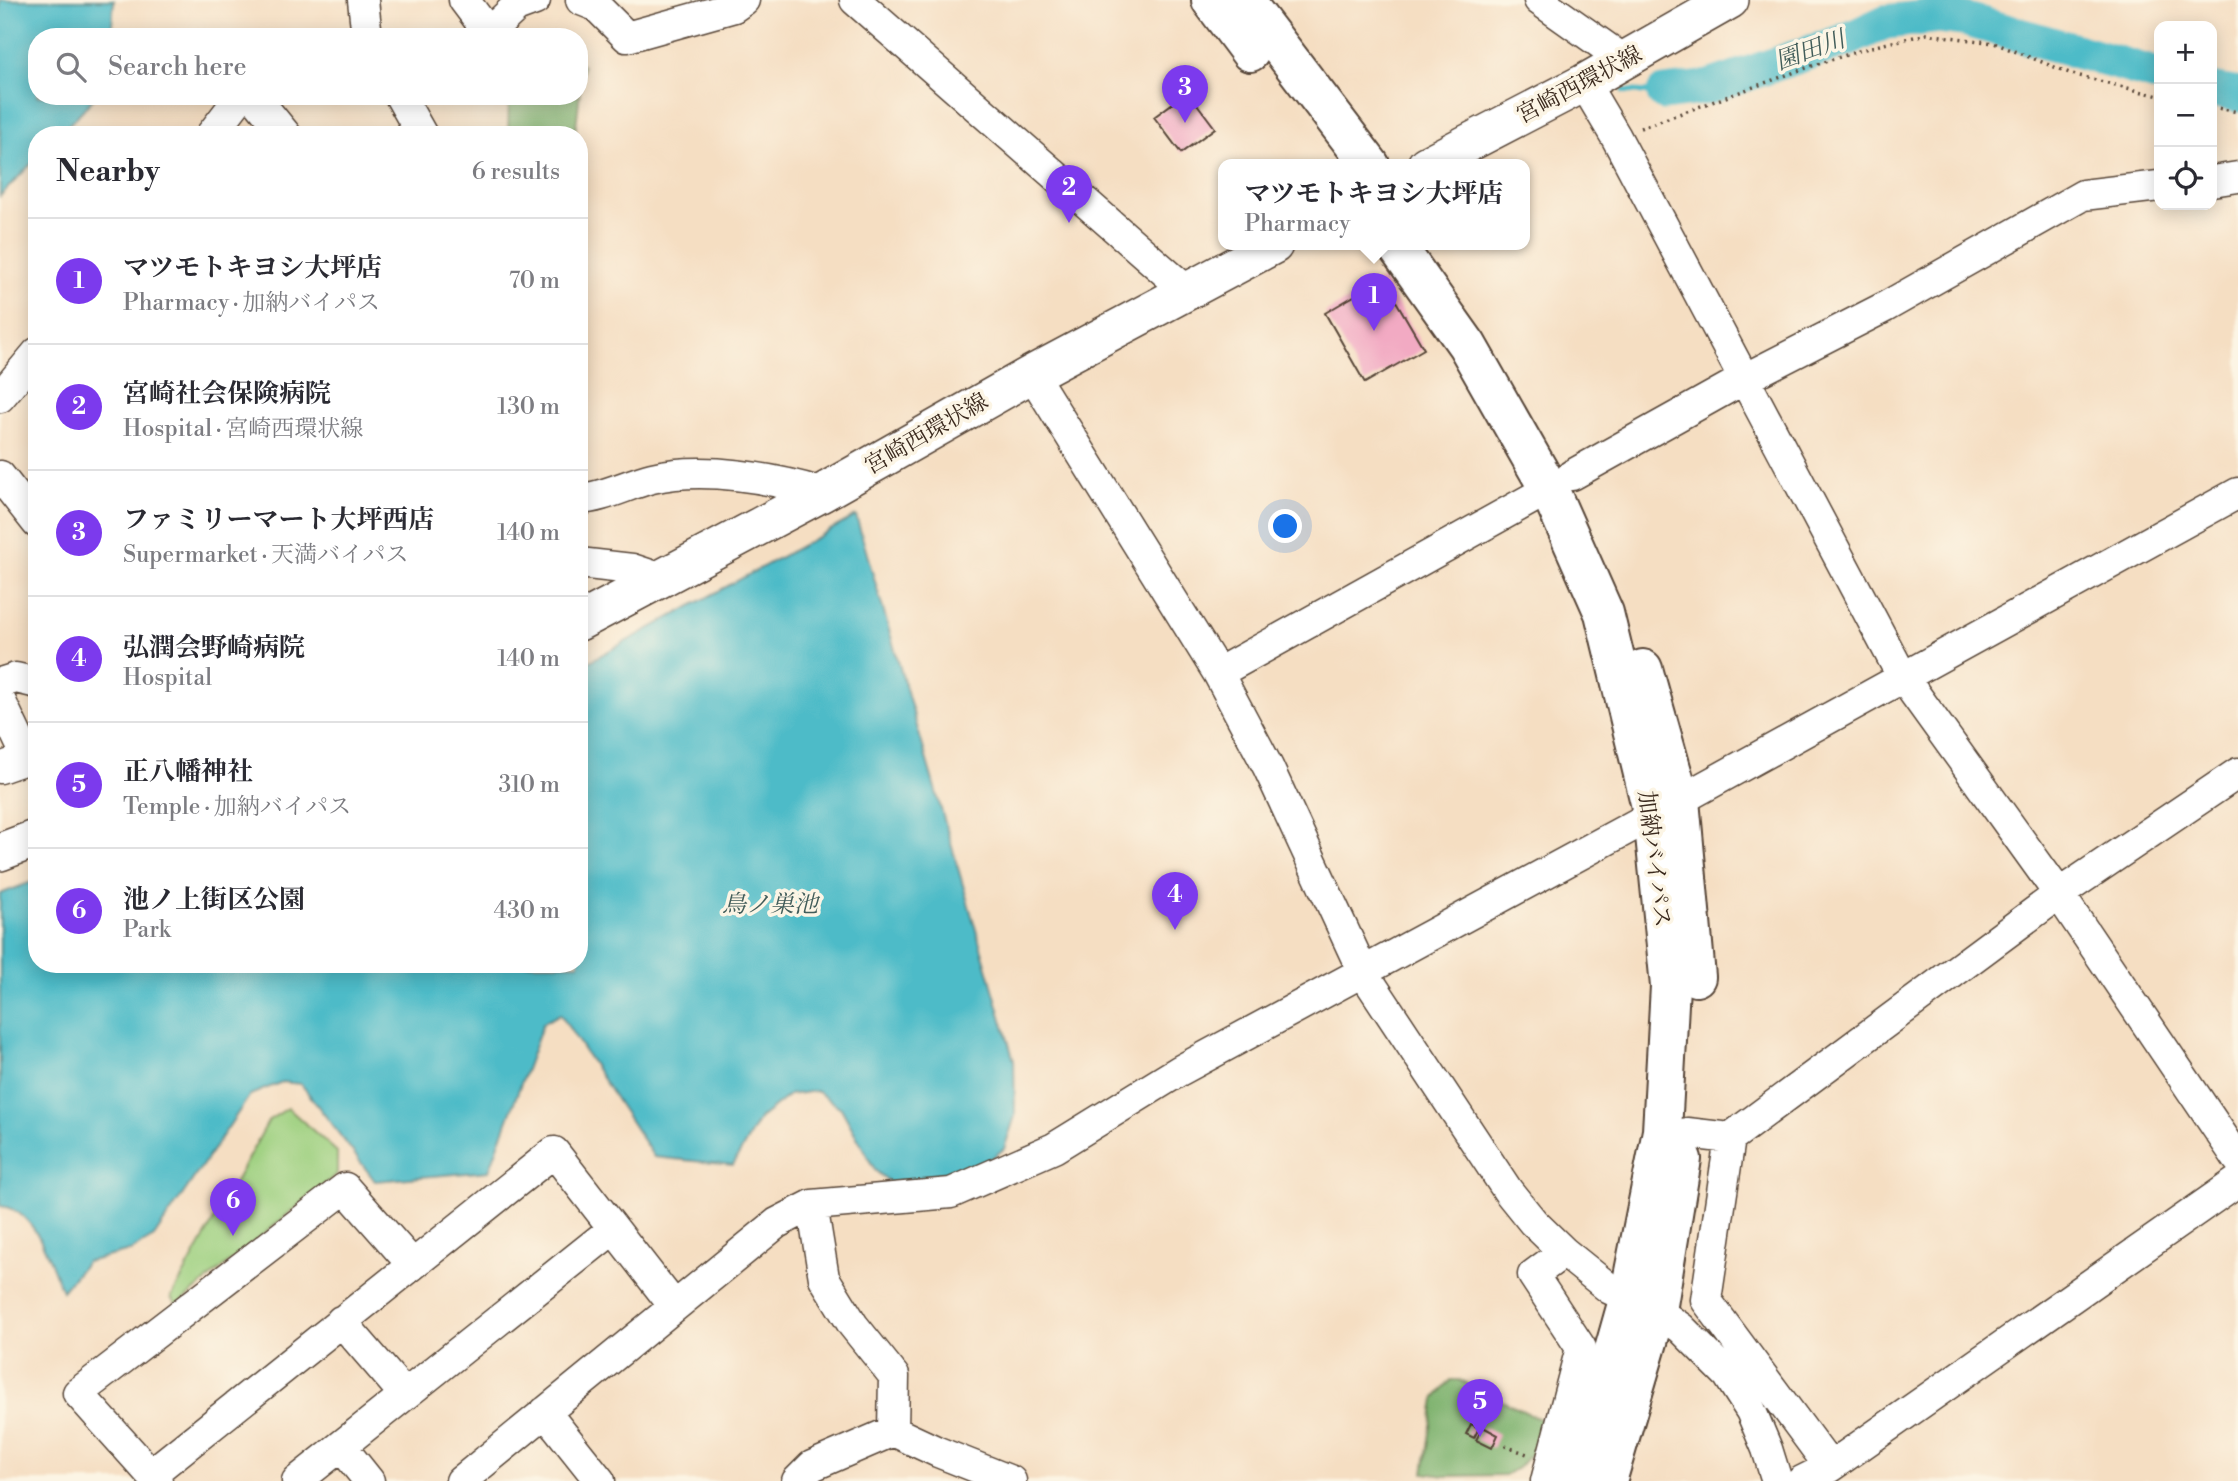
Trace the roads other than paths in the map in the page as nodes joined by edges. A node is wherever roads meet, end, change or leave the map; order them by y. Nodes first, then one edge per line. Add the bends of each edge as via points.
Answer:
1 (363, 0) edge
2 (464, 0) edge
3 (535, 0) edge
4 (581, 0) edge
5 (744, 0) edge
6 (855, 0) edge
7 (1211, 0) edge
8 (1244, 0) edge
9 (1539, 0) edge
10 (1716, 3) edge
11 (366, 28) edge
12 (1624, 60) junction
13 (1584, 83) junction
14 (234, 105) edge
15 (261, 105) edge
16 (405, 105) edge
17 (218, 126) edge
18 (279, 126) edge
19 (417, 126) edge
20 (1331, 159) edge
21 (1365, 159) edge
22 (1438, 159) edge
23 (2238, 177) edge
24 (2217, 180) edge
25 (2154, 187) edge
26 (1265, 250) edge
27 (1400, 250) edge
28 (1432, 250) edge
29 (1188, 292) junction
30 (28, 364) edge
31 (1032, 374) junction
32 (1744, 379) junction
33 (0, 397) edge
34 (0, 476) edge
35 (1560, 482) junction
36 (2238, 492) edge
37 (822, 493) junction
38 (588, 496) edge
39 (28, 512) edge
40 (588, 564) edge
41 (662, 579) junction
42 (588, 617) edge
43 (1218, 673) junction
44 (1902, 676) junction
45 (28, 681) edge
46 (0, 683) edge
47 (0, 700) edge
48 (28, 750) edge
49 (28, 758) edge
50 (0, 768) edge
51 (2238, 773) edge
52 (1667, 807) junction
53 (28, 841) edge
54 (0, 852) edge
55 (2059, 894) junction
56 (1363, 972) junction
57 (1686, 1133) junction
58 (1730, 1138) junction
59 (2238, 1159) edge
60 (2238, 1181) edge
61 (812, 1205) junction
62 (613, 1229) junction
63 (1564, 1252) junction
64 (412, 1265) junction
65 (1643, 1304) junction
66 (674, 1306) junction
67 (341, 1321) junction
68 (405, 1395) junction
69 (545, 1412) junction
70 (892, 1431) junction
71 (341, 1446) junction
72 (1830, 1468) junction
73 (154, 1477) edge
74 (297, 1481) edge
75 (369, 1481) edge
76 (461, 1481) edge
77 (600, 1481) edge
78 (797, 1481) edge
79 (1012, 1481) edge
80 (1546, 1481) edge
81 (1577, 1481) edge
82 (1607, 1481) edge
83 (1777, 1481) edge
84 (1802, 1481) edge

1 - 11 street
2 - 3 street via 485,27 497,25 516,7
4 - 5 street via 596,6 627,37 734,7
6 - 29 street
7 - 20 highway
8 - 21 highway
9 - 12 street
10 - 12 main road, 宮崎西環状線
12 - 13 main road, 宮崎西環状線
13 - 22 main road, 宮崎西環状線
13 - 32 street
14 - 17 street
15 - 18 street
16 - 19 street
23 - 24 street
25 - 32 street via 2083,195 1885,307
26 - 29 main road, 宮崎西環状線
27 - 35 highway, 加納バイパス
28 - 35 highway, 加納バイパス via 1491,334
29 - 31 main road, 宮崎西環状線
30 - 33 street
31 - 37 main road, 宮崎西環状線
31 - 43 street
32 - 35 street
32 - 44 street
34 - 39 street
35 - 43 street
35 - 52 highway, 加納バイパス
36 - 44 street
37 - 38 street via 785,482 711,473 653,478
37 - 41 main road, 宮崎西環状線
40 - 41 street via 632,569
41 - 42 main road, 宮崎西環状線
43 - 56 street via 1268,767
44 - 52 street
44 - 55 street
45 - 46 street via 16,678
47 - 48 street
49 - 50 street
51 - 55 street
52 - 56 street
52 - 57 highway, 加納バイパス via 1696,985
52 - 65 highway, 加納バイパス via 1670,986 1662,1131
53 - 54 main road
55 - 58 street
55 - 59 street
56 - 61 street via 1179,1071 1054,1148 951,1193
56 - 63 street via 1508,1191
57 - 58 street
57 - 65 highway, 加納バイパス
58 - 72 street via 1706,1300
60 - 72 street
61 - 66 street via 777,1223
61 - 70 street via 824,1278 853,1325 894,1376
62 - 64 street via 554,1152
62 - 66 street
62 - 68 street
63 - 65 street via 1610,1289
63 - 80 street via 1533,1275 1581,1348
64 - 67 street
64 - 73 street via 345,1188 78,1393
65 - 81 highway, 加納バイパス
65 - 82 highway, 加納バイパス
65 - 83 street via 1681,1328 1728,1375 1751,1411
66 - 69 street
67 - 68 street
67 - 73 street
68 - 71 street
69 - 76 street
69 - 77 street
70 - 78 street via 811,1466
70 - 79 street
71 - 74 street
71 - 75 street
72 - 84 street

